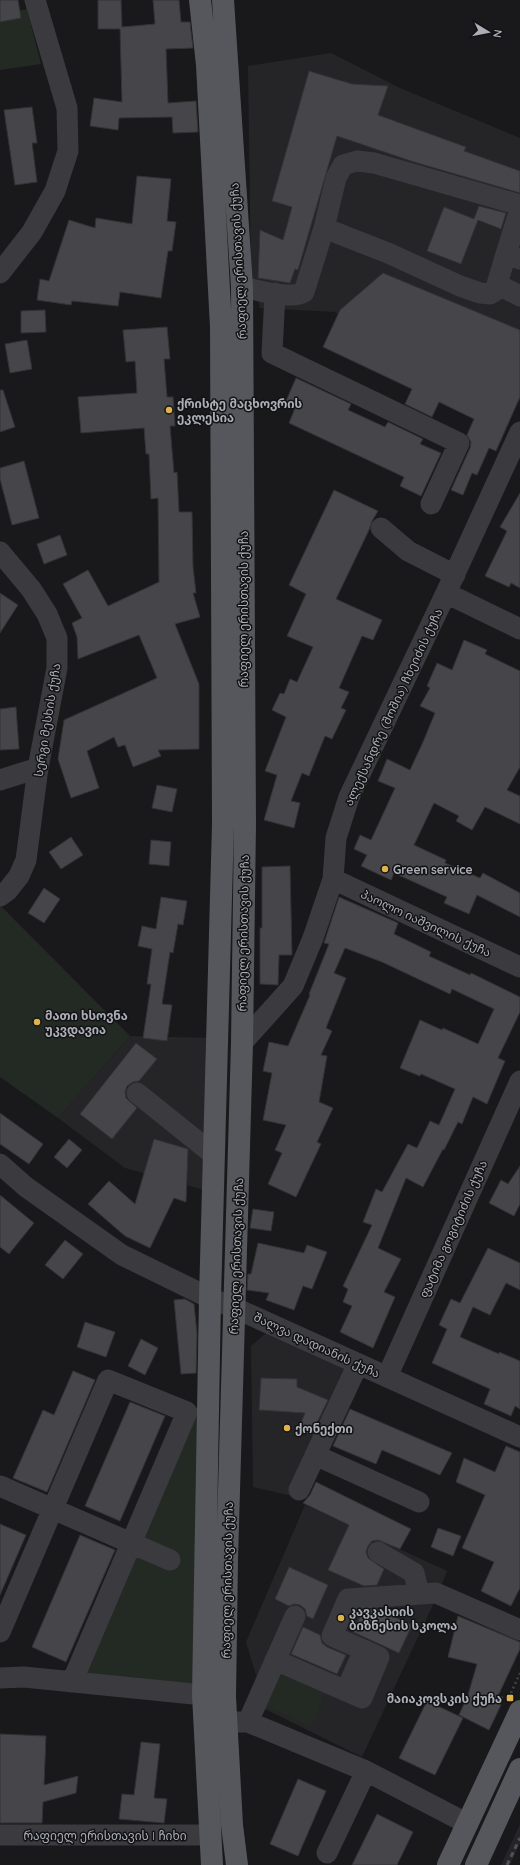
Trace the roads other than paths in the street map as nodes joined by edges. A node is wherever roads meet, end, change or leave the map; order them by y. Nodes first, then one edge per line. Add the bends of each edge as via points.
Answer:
1 (35, 0) edge
2 (200, 0) edge
3 (223, 0) edge
4 (520, 205) edge
5 (520, 209) edge
6 (324, 228) junction
7 (513, 256) edge
8 (0, 272) edge
9 (497, 284) junction
10 (242, 287) junction
11 (275, 293) junction
12 (520, 296) edge
13 (520, 432) edge
14 (432, 504) dead end
15 (380, 528) dead end
16 (0, 552) edge
17 (451, 584) junction
18 (520, 630) edge
19 (38, 768) junction
20 (0, 780) edge
21 (333, 879) junction
22 (0, 896) edge
23 (520, 967) edge
24 (242, 1043) junction
25 (520, 1081) edge
26 (137, 1093) dead end
27 (213, 1154) junction
28 (0, 1164) edge
29 (210, 1298) junction
30 (235, 1308) junction
31 (358, 1364) junction
32 (387, 1377) junction
33 (520, 1437) edge
34 (315, 1455) junction
35 (0, 1486) edge
36 (298, 1490) dead end
37 (420, 1502) dead end
38 (52, 1510) junction
39 (131, 1543) junction
40 (378, 1552) dead end
41 (170, 1560) dead end
42 (419, 1594) junction
43 (295, 1616) dead end
44 (520, 1630) edge
45 (0, 1632) edge
46 (275, 1660) junction
47 (0, 1678) edge
48 (72, 1682) junction
49 (203, 1695) junction
50 (520, 1711) edge
51 (237, 1722) junction
52 (520, 1769) edge
53 (366, 1770) junction
54 (468, 1824) junction
55 (0, 1835) edge
56 (210, 1835) junction
57 (327, 1853) dead end
58 (212, 1865) edge
59 (237, 1865) edge
60 (448, 1865) edge
61 (476, 1865) edge

1 - 8 street via 67,108 68,151 55,191 32,232
2 - 27 main road, რაფიელ ერისთავის ქუჩა via 207,66 221,327 223,824
3 - 10 main road, რაფიელ ერისთავის ქუჩა
4 - 6 street via 381,165 357,161 343,165 336,178
5 - 7 street
6 - 9 street via 480,293 490,294 495,291
6 - 11 street via 304,292
7 - 9 street
9 - 12 street
10 - 11 street
10 - 24 main road, რაფიელ ერისთავის ქუჩა
11 - 14 street via 272,353 458,443
13 - 17 street, ალექსანდრე (შოშია) ჩხეიძის ქუჩა
15 - 17 street
16 - 19 street, სერგი მესხის ქუჩა via 31,589 47,614 57,638 57,668
17 - 18 street
17 - 21 street, ალექსანდრე (შოშია) ჩხეიძის ქუჩა via 349,797 336,838
19 - 20 street
19 - 22 street, სერგი მესხის ქუჩა via 26,860 19,876
21 - 23 street, პაოლო იაშვილის ქუჩა
21 - 24 street, ალექსანდრე (შოშია) ჩხეიძის ქუჩა via 293,986
24 - 30 main road, რაფიელ ერისთავის ქუჩა
25 - 32 street, ფატიმა გოგიტიძის ქუჩა
26 - 27 street
27 - 29 main road, რაფიელ ერისთავის ქუჩა
28 - 29 street, შალვა დადიანის ქუჩა via 26,1186 122,1255
29 - 30 street, შალვა დადიანის ქუჩა
29 - 49 main road, რაფიელ ერისთავის ქუჩა
30 - 31 street, შალვა დადიანის ქუჩა
30 - 51 main road, რაფიელ ერისთავის ქუჩა via 225,1697
31 - 32 street, შალვა დადიანის ქუჩა
31 - 34 street
32 - 33 street, შალვა დადიანის ქუჩა
34 - 36 street
34 - 37 street
35 - 38 street
38 - 39 street
38 - 39 street via 108,1380 187,1412
38 - 45 street
39 - 41 street
39 - 48 street
40 - 42 street via 414,1573
42 - 44 street via 436,1593
42 - 46 street via 348,1599 332,1636 364,1650 346,1691
43 - 46 street
46 - 51 street
47 - 48 street via 24,1677
48 - 49 street
49 - 56 main road, რაფიელ ერისთავის ქუჩა
50 - 54 main road
51 - 53 street
51 - 59 main road, რაფიელ ერისთავის ქუჩა via 232,1824
52 - 61 main road
53 - 54 street
53 - 57 street
54 - 60 main road
55 - 56 street, რაფიელ ერისთავის I ჩიხი
56 - 58 main road, რაფიელ ერისთავის ქუჩა

